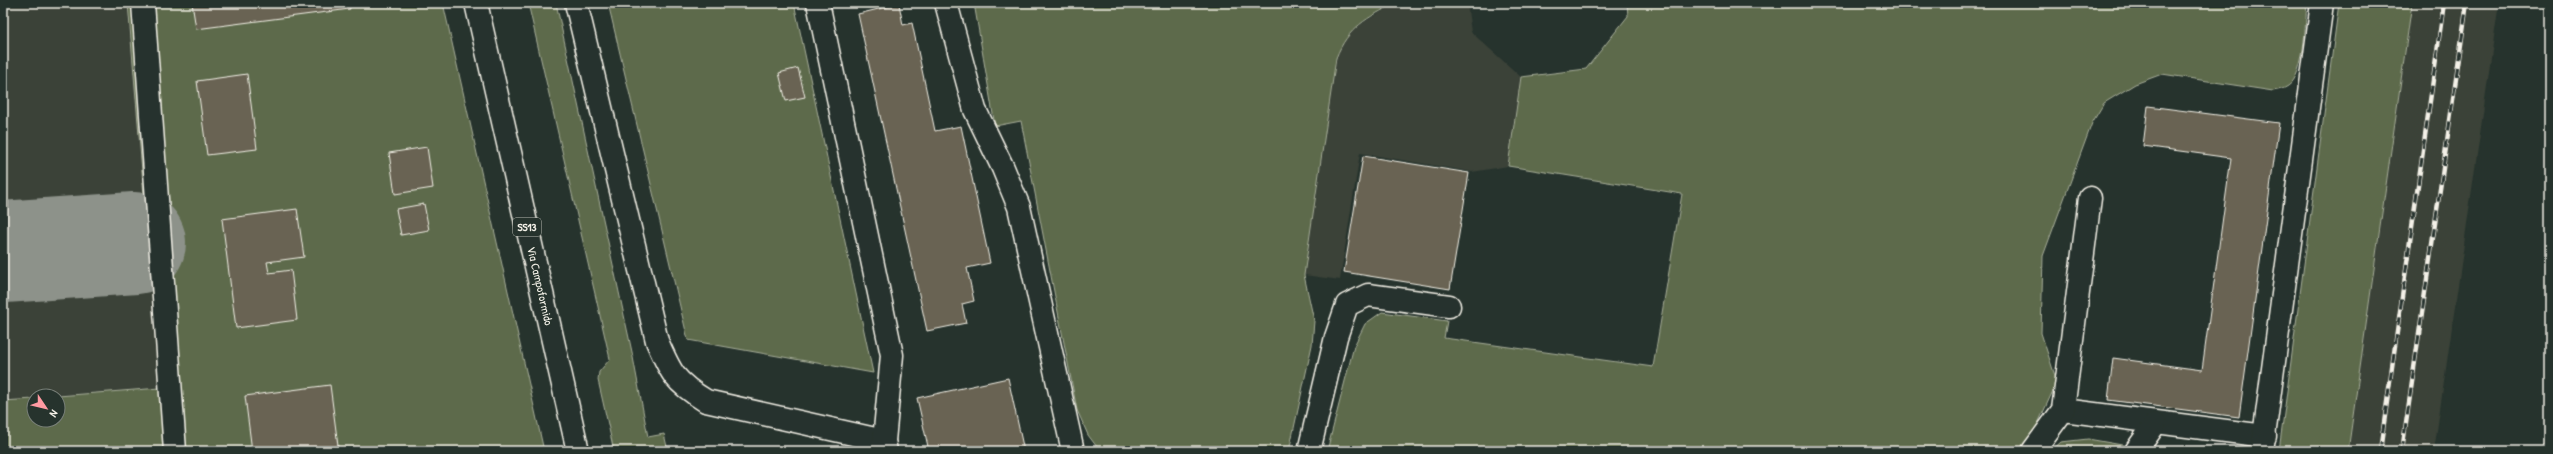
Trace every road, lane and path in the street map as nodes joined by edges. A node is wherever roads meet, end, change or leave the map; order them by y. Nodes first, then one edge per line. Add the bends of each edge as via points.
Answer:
1 (143, 3) edge
2 (476, 3) edge
3 (576, 3) edge
4 (818, 3) edge
5 (946, 3) edge
6 (2322, 3) edge
7 (2090, 198) dead end
8 (1449, 306) dead end
9 (2063, 410) junction
10 (2155, 424) junction
11 (2264, 444) edge
12 (885, 446) edge
13 (175, 451) edge
14 (578, 451) edge
15 (1074, 451) edge
16 (1309, 451) edge
17 (2033, 451) edge
18 (2136, 451) edge

1 - 13 main road
2 - 14 main road, Via Campoformido / SS13
3 - 12 main road via 657,341 667,365 682,386 706,401
4 - 12 main road via 892,355
5 - 15 main road via 975,110 1019,207
6 - 11 main road
7 - 9 main road
8 - 16 main road via 1368,295 1347,305 1336,337
9 - 10 main road
9 - 17 main road
10 - 11 main road
10 - 18 main road

